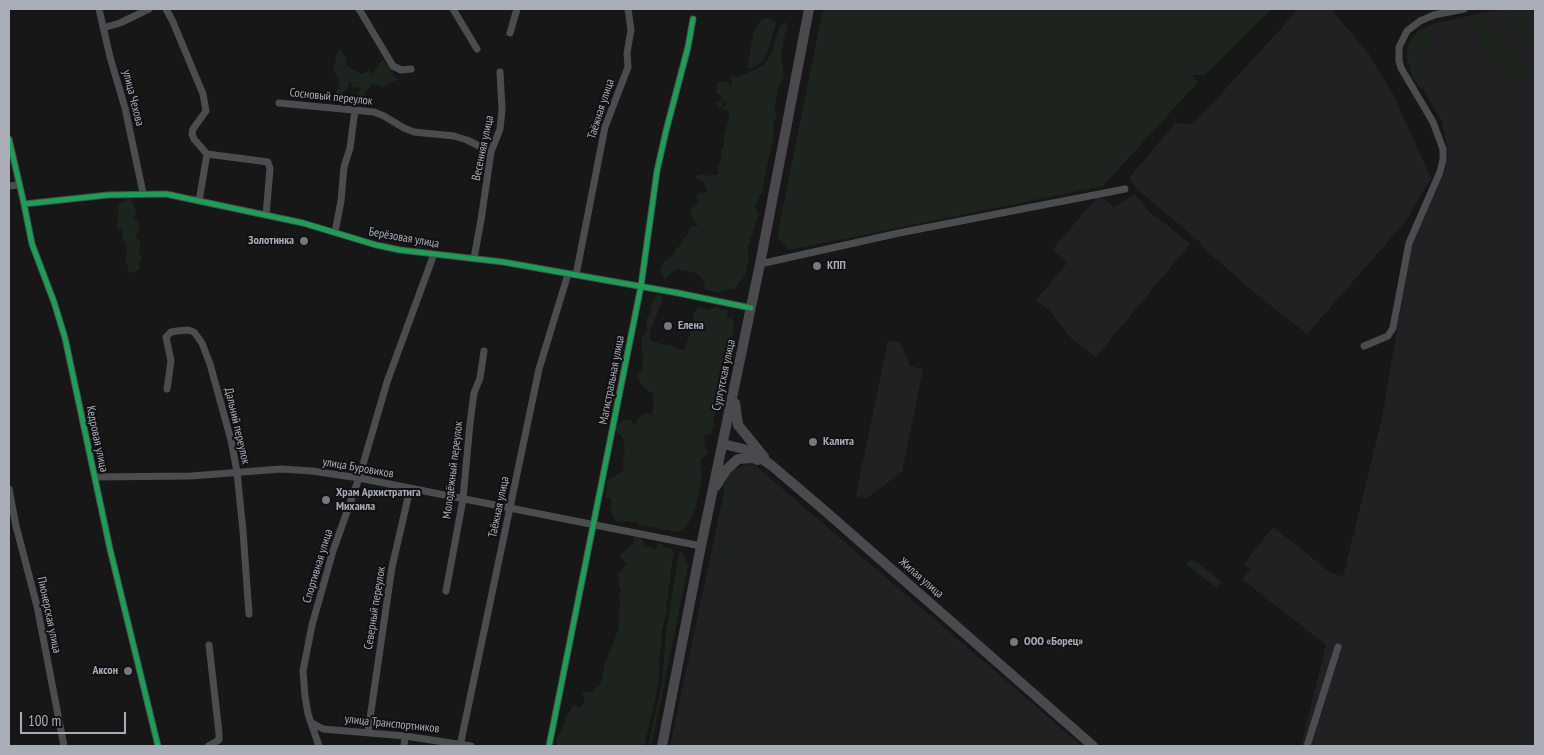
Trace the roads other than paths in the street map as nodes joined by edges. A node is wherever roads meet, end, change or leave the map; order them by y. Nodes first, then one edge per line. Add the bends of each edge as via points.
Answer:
1 (99, 9) edge
2 (149, 9) edge
3 (166, 9) edge
4 (358, 9) edge
5 (453, 9) edge
6 (517, 9) edge
7 (628, 9) edge
8 (810, 9) edge
9 (1464, 9) edge
10 (693, 19) dead end
11 (103, 28) junction
12 (510, 33) dead end
13 (477, 49) dead end
14 (411, 69) dead end
15 (500, 72) dead end
16 (279, 103) dead end
17 (355, 110) junction
18 (9, 140) edge
19 (491, 152) junction
20 (207, 154) junction
21 (19, 184) junction
22 (9, 186) edge
23 (1125, 190) dead end
24 (143, 193) junction
25 (199, 200) junction
26 (24, 204) junction
27 (266, 215) junction
28 (335, 232) junction
29 (434, 254) junction
30 (474, 258) junction
31 (760, 264) junction
32 (572, 274) junction
33 (641, 286) junction
34 (751, 308) junction
35 (1364, 346) dead end
36 (484, 351) dead end
37 (167, 389) dead end
38 (734, 390) junction
39 (723, 444) junction
40 (771, 465) junction
41 (237, 472) junction
42 (95, 477) junction
43 (358, 478) junction
44 (9, 489) edge
45 (410, 489) junction
46 (712, 492) junction
47 (463, 499) junction
48 (511, 508) junction
49 (593, 525) junction
50 (701, 546) junction
51 (446, 592) dead end
52 (249, 614) dead end
53 (210, 645) dead end
54 (1338, 647) dead end
55 (312, 723) junction
56 (368, 732) junction
57 (405, 736) junction
58 (460, 745) edge
59 (64, 746) edge
60 (158, 746) edge
61 (208, 746) edge
62 (319, 746) edge
63 (404, 746) edge
64 (471, 746) edge
65 (548, 746) edge
66 (662, 746) edge
67 (1093, 746) edge
68 (1307, 746) edge

1 - 11 street, улица Чехова
2 - 11 street
3 - 20 street via 205,103 206,111 192,134
4 - 14 street via 393,66 401,70
5 - 13 street
6 - 12 street
7 - 32 street, Таёжная улица via 631,30 628,67 606,127
8 - 31 main road, Сургутская улица
9 - 35 street via 1420,20 1407,32 1399,47 1401,68 1433,122 1443,149 1443,160 1409,243 1393,328 1388,336
10 - 33 street, Магистральная улица via 657,171
11 - 24 street, улица Чехова via 121,90
15 - 19 street, Весенняя улица via 500,129
16 - 17 street, Сосновый переулок
17 - 19 street, Сосновый переулок via 374,112 414,132 467,140
17 - 28 street
18 - 21 street, Кедровая улица
19 - 30 street, Весенняя улица
20 - 25 street
20 - 27 street via 268,162
21 - 22 street
21 - 26 street, Кедровая улица
23 - 31 street via 899,233
24 - 25 street, Берёзовая улица
24 - 26 street, Берёзовая улица
25 - 27 street, Берёзовая улица
26 - 42 street, Кедровая улица via 32,244 65,338
27 - 28 street, Берёзовая улица
28 - 29 street, Берёзовая улица via 376,245
29 - 30 street, Берёзовая улица
29 - 43 street, Спортивная улица via 387,382
30 - 32 street, Берёзовая улица
31 - 34 main road, Сургутская улица
32 - 33 street, Берёзовая улица
32 - 48 street, Таёжная улица via 539,369
33 - 34 street, Берёзовая улица
33 - 49 street, Магистральная улица
34 - 38 main road, Сургутская улица
36 - 47 street, Молодёжный переулок via 474,393
37 - 41 street, Дальний переулок via 171,360 166,337 177,330 194,332 210,364
38 - 39 main road, Сургутская улица
38 - 40 main road via 738,425
39 - 40 main road, Жилая улица via 744,449
39 - 46 main road, Сургутская улица
40 - 46 main road via 753,458 738,459 726,470
40 - 67 main road, Жилая улица
41 - 42 street, улица Буровиков
41 - 43 street, улица Буровиков via 298,470
41 - 52 street, Дальний переулок
42 - 60 street, Кедровая улица
43 - 45 street, улица Буровиков
43 - 55 street, Спортивная улица via 333,551 305,658 305,696
44 - 59 street, Пионерская улица
45 - 47 street, улица Буровиков
45 - 56 street, Северный переулок via 392,567
46 - 50 main road, Сургутская улица
47 - 48 street, улица Буровиков
47 - 51 street, Молодёжный переулок
48 - 49 street, улица Буровиков
48 - 58 street, Таёжная улица
49 - 50 street, улица Буровиков
49 - 65 street, Магистральная улица
50 - 66 main road, Сургутская улица
53 - 61 street via 219,733 218,740
54 - 68 street
55 - 56 street, улица Транспортников via 323,729
55 - 62 street, Спортивная улица
56 - 57 street, улица Транспортников
57 - 58 street, улица Транспортников
57 - 63 street
58 - 64 street, улица Транспортников

